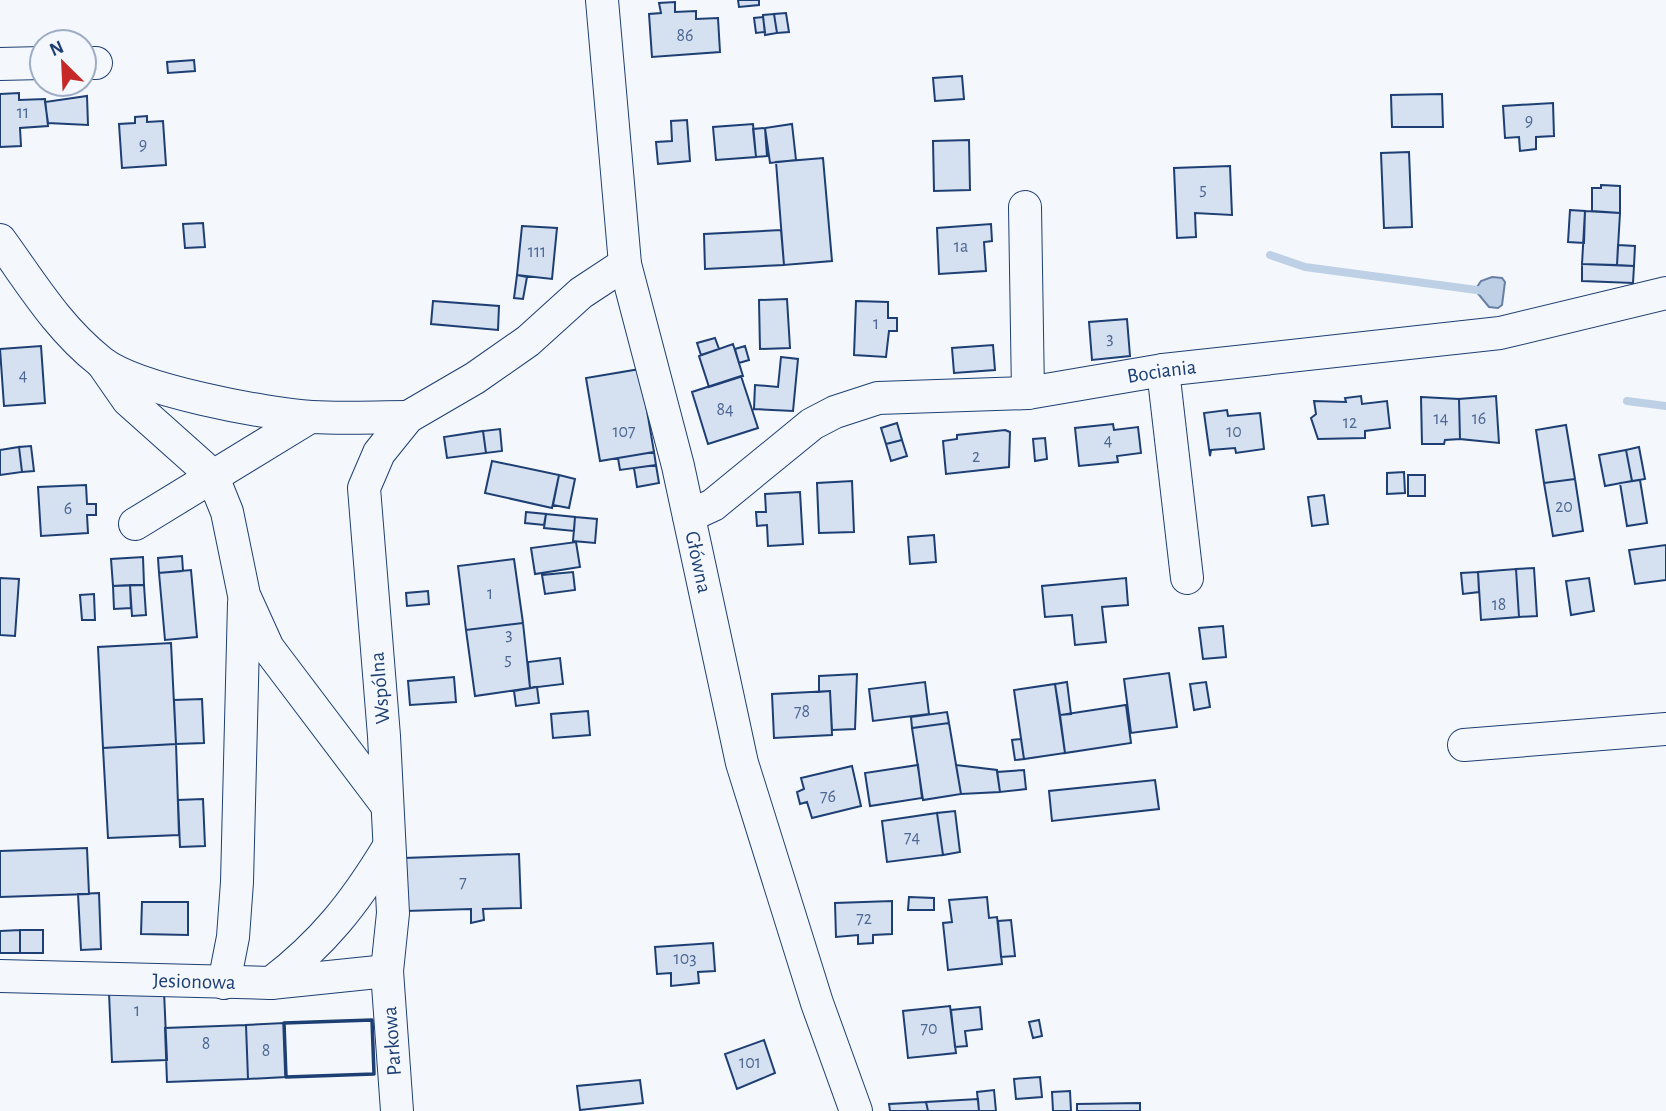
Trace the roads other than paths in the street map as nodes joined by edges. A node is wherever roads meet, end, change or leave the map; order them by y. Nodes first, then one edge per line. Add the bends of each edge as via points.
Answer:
1 (602, 0) edge
2 (28, 63) edge
3 (0, 64) edge
4 (1026, 207) dead end
5 (0, 240) edge
6 (625, 264) junction
7 (1666, 293) edge
8 (103, 364) junction
9 (1163, 370) junction
10 (1028, 393) junction
11 (310, 417) junction
12 (408, 417) junction
13 (212, 475) junction
14 (689, 516) junction
15 (135, 524) dead end
16 (1187, 578) dead end
17 (244, 595) junction
18 (1666, 729) edge
19 (1464, 746) dead end
20 (386, 804) junction
21 (388, 848) junction
22 (387, 971) junction
23 (0, 976) edge
24 (224, 983) junction
25 (271, 983) junction
26 (397, 1111) edge
27 (856, 1111) edge

1 - 6 street, Główna
2 - 3 street
4 - 10 street
5 - 8 street via 49,312
6 - 12 street, Wspólna via 581,293 528,341
6 - 14 street, Główna
7 - 9 street, Bociania via 1500,333
8 - 11 street via 180,394
8 - 13 street via 128,400
9 - 10 street, Bociania
9 - 16 street
10 - 14 street, Bociania via 878,398 835,412 788,441 713,505
11 - 12 street
11 - 13 street
12 - 20 street, Wspólna via 379,453 364,488
13 - 15 street
13 - 17 street via 227,512
14 - 27 street, Główna via 742,763
17 - 20 street via 268,648
17 - 24 street via 237,882
18 - 19 street
20 - 21 street, Wspólna
21 - 22 street, Wspólna via 393,913
21 - 25 street via 339,920 309,954
22 - 25 street, Jesionowa
22 - 26 street, Parkowa
23 - 24 street, Jesionowa
24 - 25 street, Jesionowa

